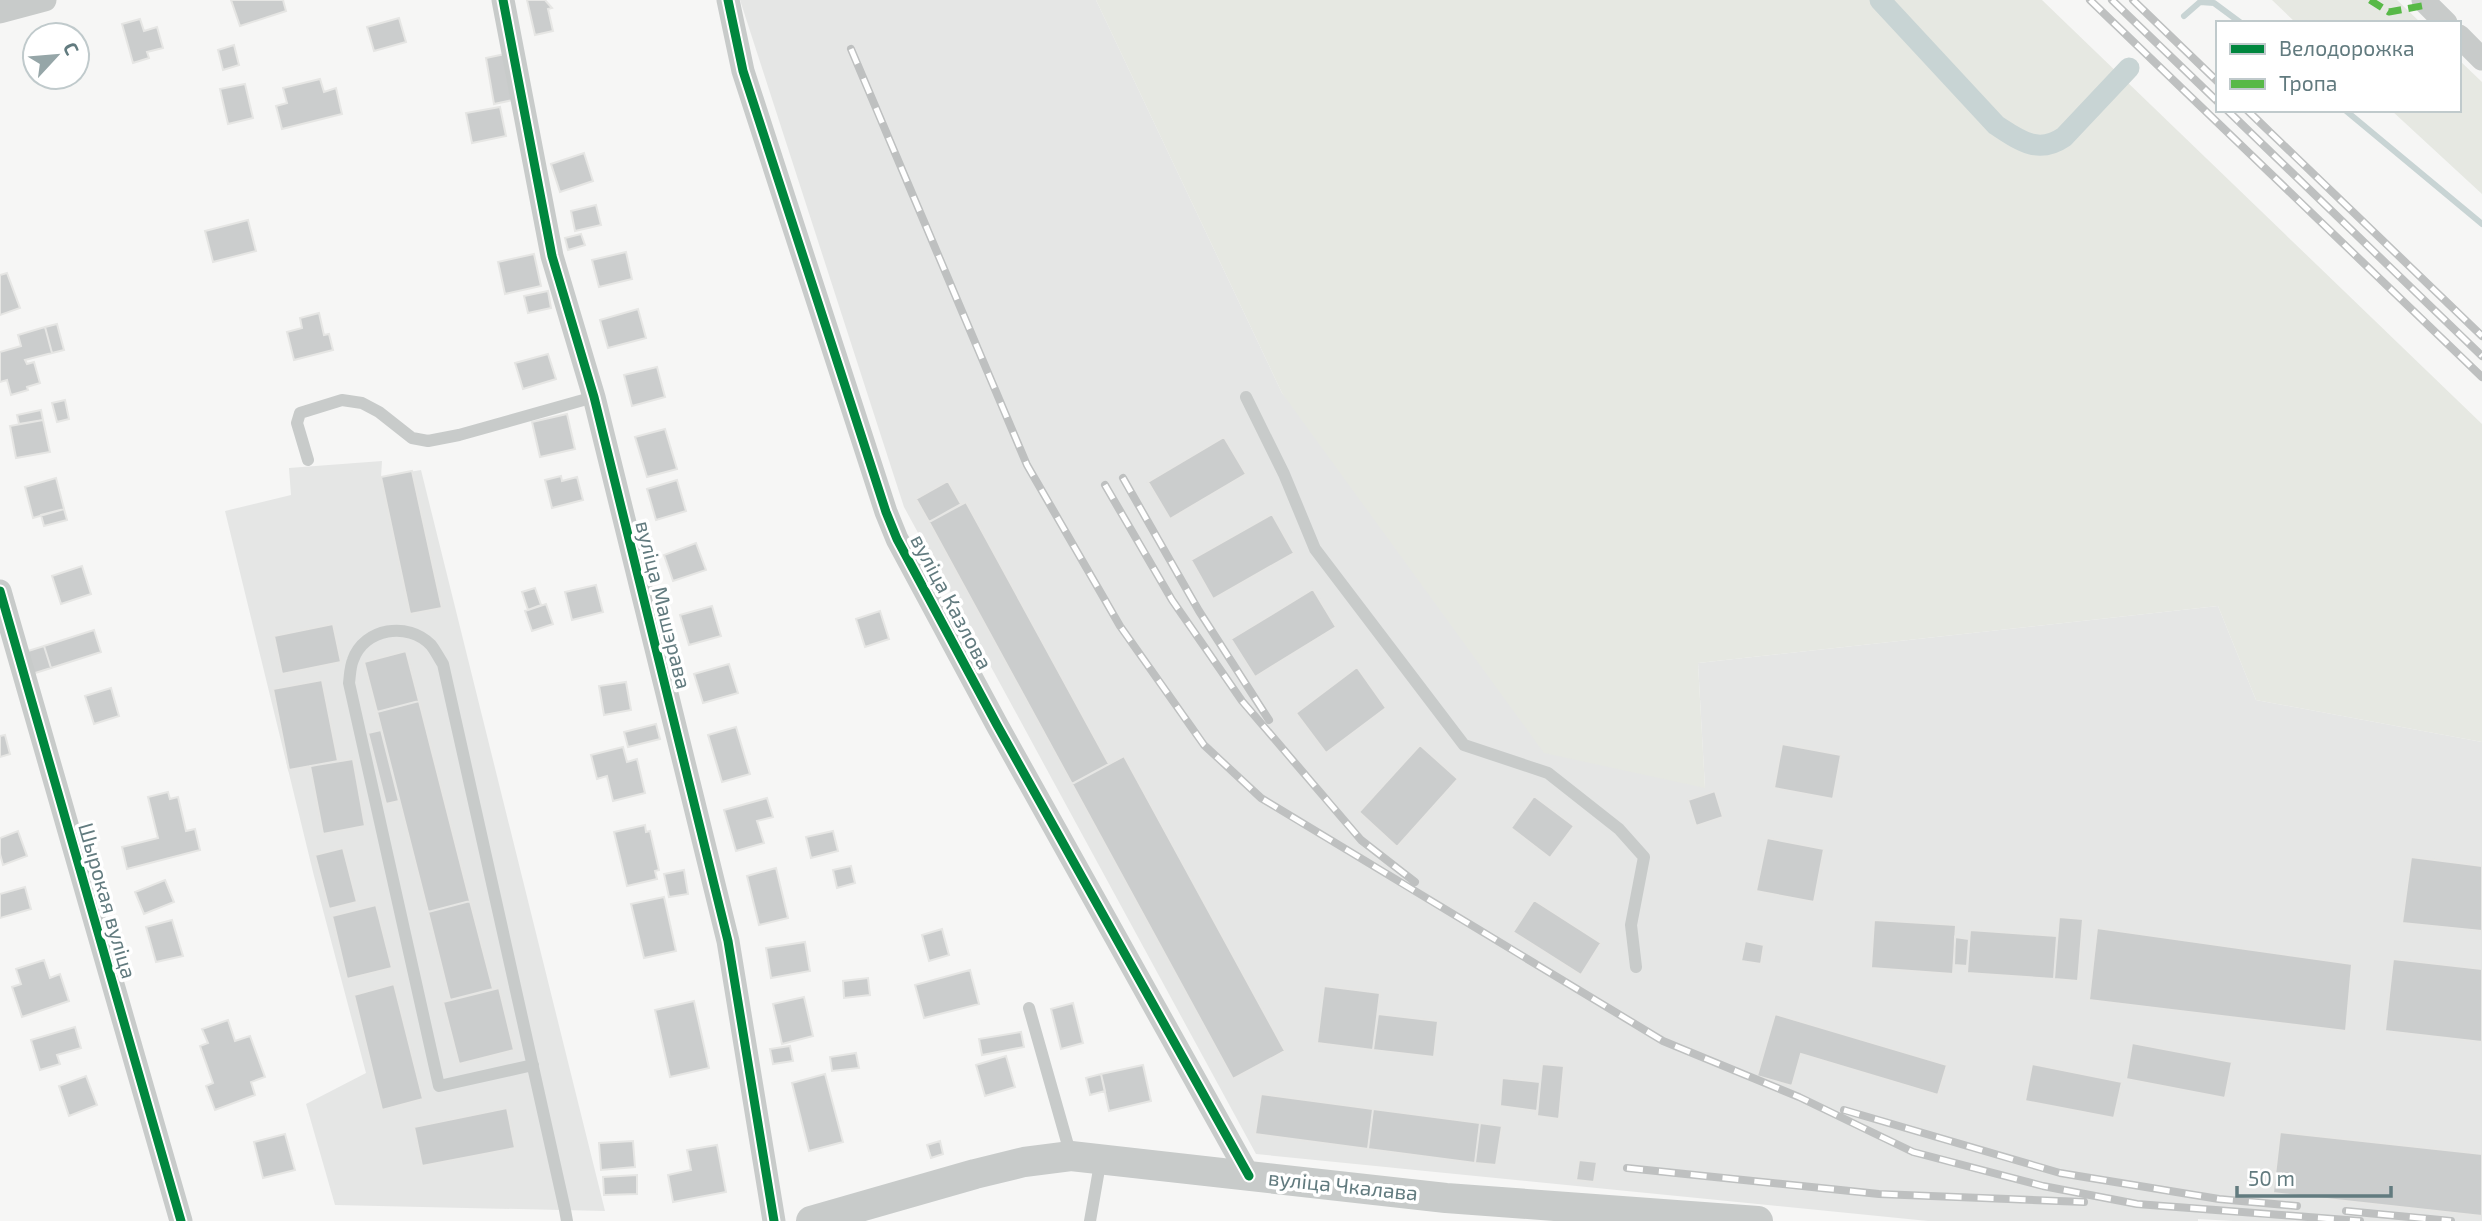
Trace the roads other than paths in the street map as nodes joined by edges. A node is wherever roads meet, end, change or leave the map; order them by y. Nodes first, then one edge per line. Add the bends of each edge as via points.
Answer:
1 (45, 0) edge
2 (503, 0) edge
3 (728, 0) edge
4 (2423, 0) edge
5 (0, 12) edge
6 (2444, 21) edge
7 (2461, 38) edge
8 (2482, 59) edge
9 (594, 397) junction
10 (1246, 397) dead end
11 (308, 460) dead end
12 (0, 591) edge
13 (1636, 967) dead end
14 (1029, 1008) dead end
15 (533, 1065) junction
16 (1071, 1156) junction
17 (1101, 1158) junction
18 (1249, 1176) junction
19 (1721, 1219) edge
20 (181, 1221) edge
21 (567, 1221) edge
22 (774, 1221) edge
23 (811, 1221) edge
24 (1090, 1221) edge
25 (1758, 1221) edge

1 - 5 street
2 - 9 street, вуліца Машэрава via 552,256
3 - 18 street, вуліца Казлова via 743,71 897,539
4 - 6 street
7 - 8 street
9 - 11 lane via 428,442 412,438 362,403 342,400 300,413 298,423
9 - 22 street, вуліца Машэрава via 728,941
10 - 13 lane via 1315,549 1464,745 1548,773 1619,829 1644,857 1631,925
12 - 20 street, Шырокая вуліца
14 - 16 lane
15 - 15 lane via 439,1086 349,682 353,659 365,643 383,631 407,630 430,645 443,664
15 - 21 lane
16 - 17 street, вуліца Чкалава
16 - 23 street, вуліца Чкалава via 975,1174
17 - 18 street, вуліца Чкалава
17 - 24 lane
18 - 19 street, вуліца Чкалава via 1446,1198
19 - 25 street, вуліца Чкалава

